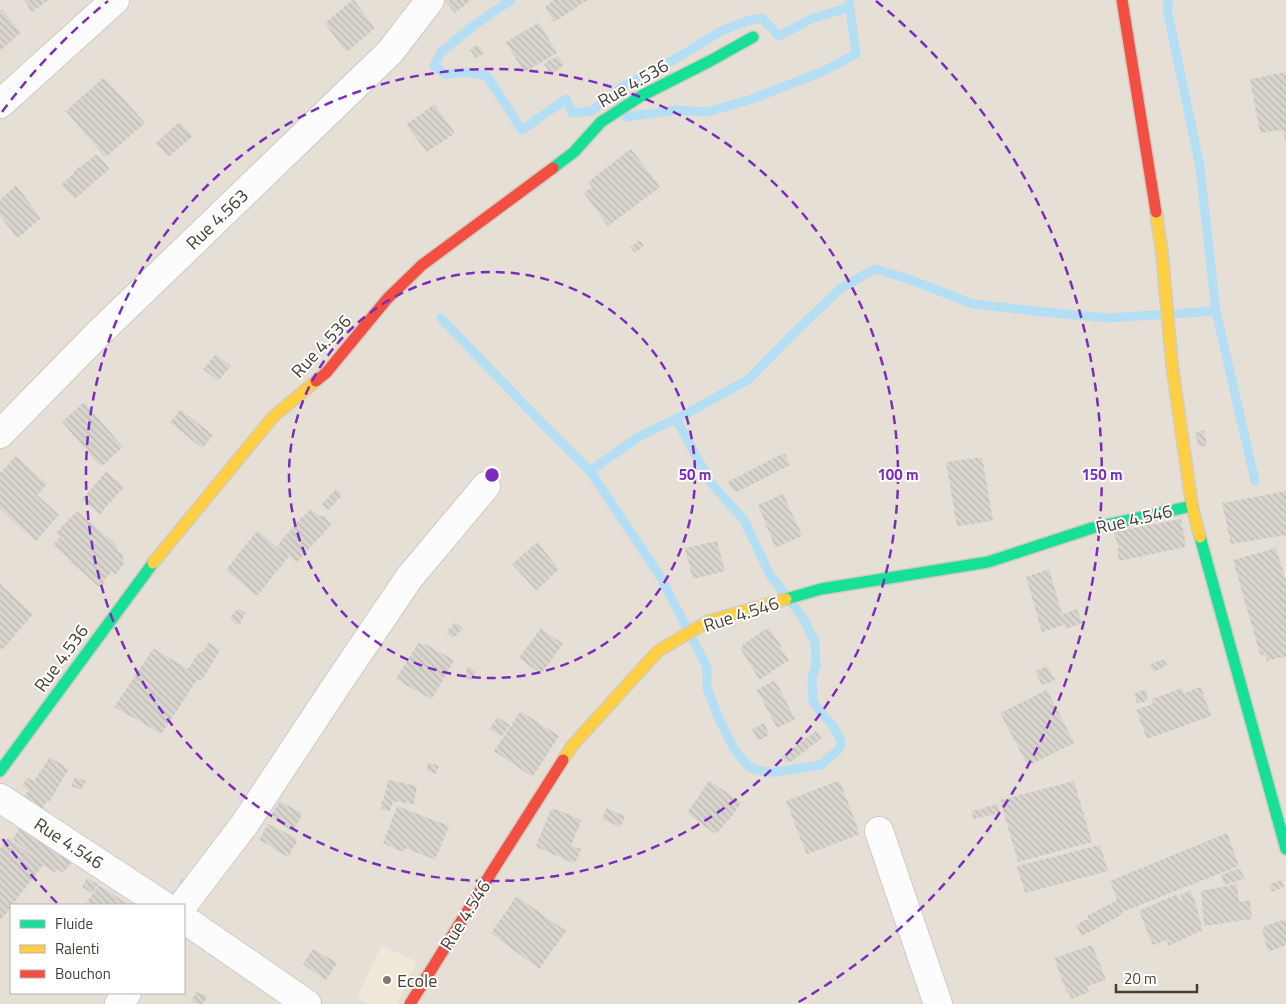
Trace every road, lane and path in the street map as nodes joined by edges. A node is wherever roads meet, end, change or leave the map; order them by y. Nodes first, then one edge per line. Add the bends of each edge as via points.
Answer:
1 (115, 0) edge
2 (430, 0) edge
3 (1122, 0) edge
4 (753, 38) dead end
5 (0, 104) edge
6 (0, 434) edge
7 (486, 486) dead end
8 (1192, 506) junction
9 (0, 771) edge
10 (0, 798) edge
11 (879, 831) dead end
12 (1286, 849) edge
13 (161, 904) edge
14 (184, 904) edge
15 (185, 920) edge
16 (307, 1004) edge
17 (410, 1004) edge
18 (938, 1004) edge

1 - 5 street
2 - 6 street, Rue 4.563 via 390,52
3 - 8 street via 1162,254 1172,365
4 - 9 street, Rue 4.536 via 640,96 602,122 574,152 422,265 387,299 326,373 273,417 158,556
7 - 14 street via 409,578 244,825
8 - 12 street
8 - 17 street, Rue 4.546 via 1092,528 988,562 821,589 709,622 658,651 572,746
10 - 13 street, Rue 4.546
11 - 18 street
15 - 16 street

